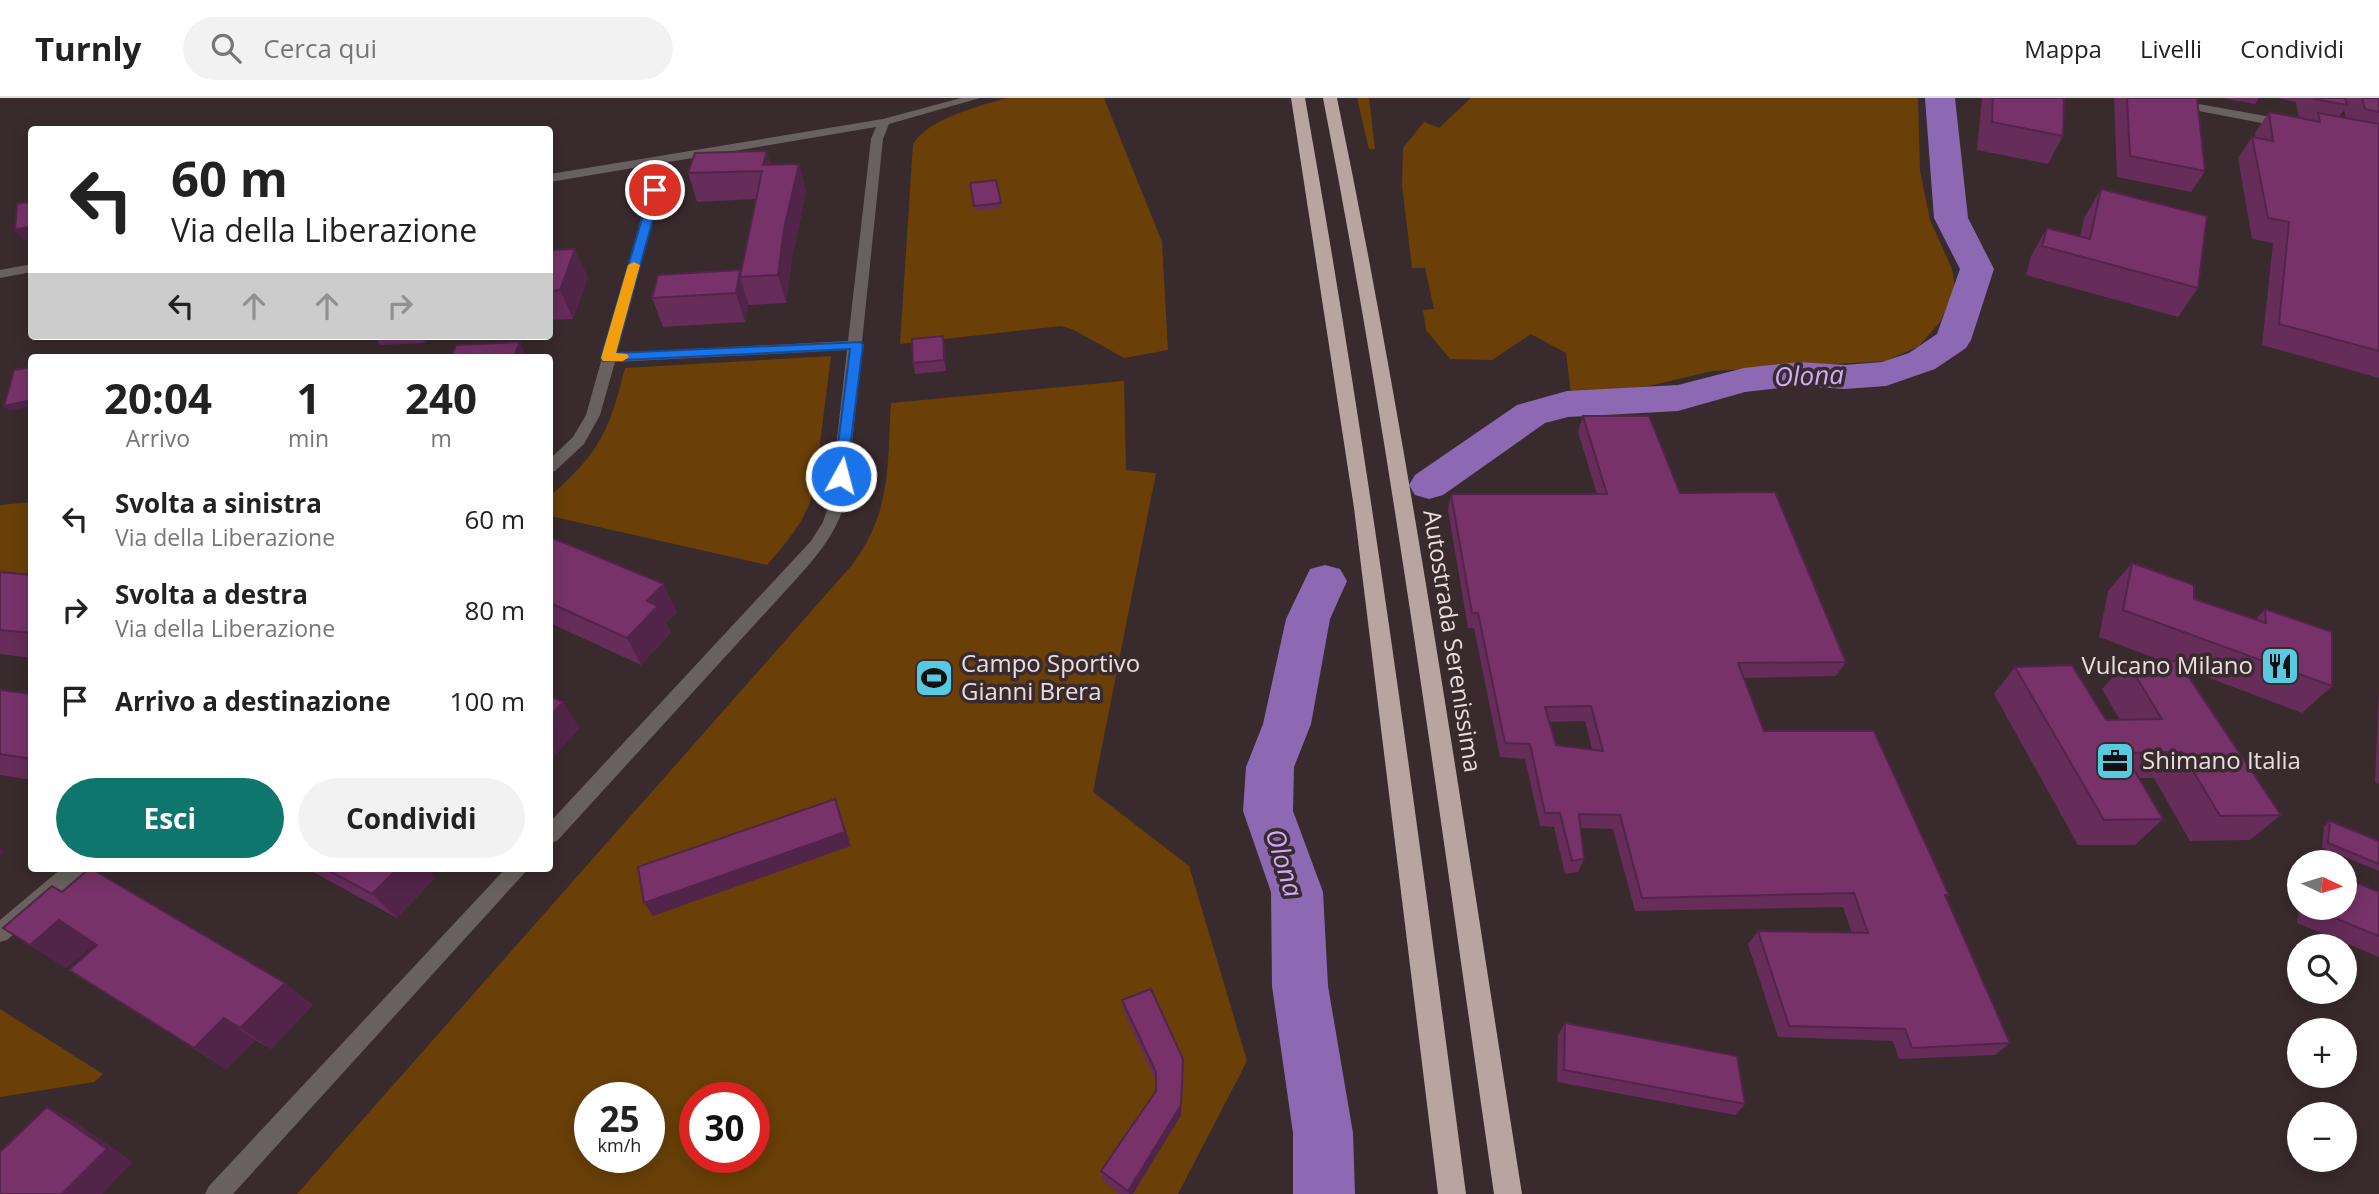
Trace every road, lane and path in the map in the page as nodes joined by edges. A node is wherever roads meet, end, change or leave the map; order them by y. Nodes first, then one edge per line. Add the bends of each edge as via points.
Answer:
1 (974, 98) edge
2 (1298, 98) edge
3 (1330, 98) edge
4 (2146, 98) edge
5 (2196, 103) edge
6 (884, 122) junction
7 (2302, 127) edge
8 (553, 177) edge
9 (655, 190) dead end
10 (28, 269) edge
11 (0, 274) edge
12 (857, 345) junction
13 (608, 358) junction
14 (553, 464) edge
15 (553, 832) edge
16 (71, 872) edge
17 (515, 872) edge
18 (0, 933) edge
19 (217, 1194) edge
20 (1451, 1194) edge
21 (1508, 1194) edge

1 - 6 street
2 - 20 highway via 1377,599
3 - 21 highway, Autostrada Serenissima via 1385,379
4 - 5 street
5 - 7 street
6 - 8 street
6 - 12 street via 877,139
9 - 13 street
10 - 11 street
12 - 13 street
12 - 15 street via 838,501 831,523 801,563
13 - 14 street via 590,423
16 - 18 street
17 - 19 street

